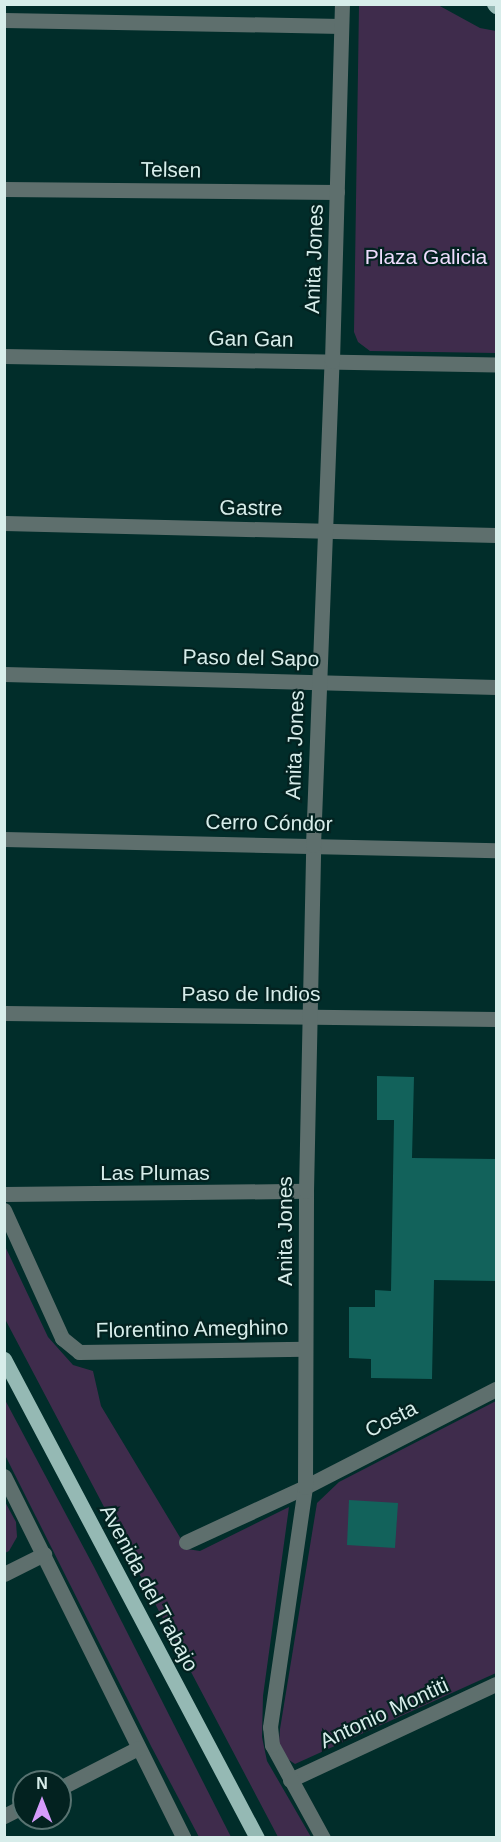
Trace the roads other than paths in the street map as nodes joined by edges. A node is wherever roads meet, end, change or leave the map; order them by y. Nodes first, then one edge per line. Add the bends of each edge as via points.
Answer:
1 (342, 4) edge
2 (4, 20) edge
3 (341, 26) junction
4 (4, 189) edge
5 (337, 192) junction
6 (4, 356) edge
7 (332, 361) junction
8 (496, 365) edge
9 (4, 523) edge
10 (326, 531) junction
11 (496, 535) edge
12 (4, 674) edge
13 (318, 680) junction
14 (496, 687) edge
15 (4, 839) edge
16 (313, 845) junction
17 (496, 850) edge
18 (4, 1013) edge
19 (309, 1015) junction
20 (496, 1019) edge
21 (306, 1191) junction
22 (4, 1194) edge
23 (4, 1210) edge
24 (305, 1348) junction
25 (4, 1359) edge
26 (496, 1389) edge
27 (4, 1476) edge
28 (305, 1487) junction
29 (186, 1542) dead end
30 (44, 1554) junction
31 (4, 1574) edge
32 (496, 1684) edge
33 (138, 1748) junction
34 (290, 1780) junction
35 (72, 1782) edge
36 (184, 1838) edge
37 (257, 1838) edge
38 (323, 1838) edge

1 - 3 street, Anita Jones
2 - 3 street
3 - 5 street, Anita Jones
4 - 5 street, Telsen
5 - 7 street, Anita Jones
6 - 7 street, Gan Gan
7 - 8 street, Gan Gan
7 - 10 street, Anita Jones
9 - 10 street, Gastre
10 - 11 street, Gastre
10 - 13 street, Anita Jones
12 - 13 street, Paso del Sapo
13 - 14 street, Paso del Sapo
13 - 16 street, Anita Jones
15 - 16 street, Cerro Cóndor
16 - 17 street, Cerro Cóndor
16 - 19 street, Anita Jones
18 - 19 street, Paso de Indios
19 - 20 street, Paso de Indios
19 - 21 street, Anita Jones
21 - 22 street, Las Plumas
21 - 24 street, Anita Jones
23 - 24 street, Florentino Ameghino via 63,1338 79,1352
24 - 28 street, Anita Jones
25 - 37 main road, Avenida del Trabajo
26 - 28 street, Costa
27 - 30 street
28 - 29 street, Costa
28 - 34 street via 270,1727 272,1745
30 - 31 street
30 - 33 street
32 - 34 street, Antonio Montiti
33 - 35 street
33 - 36 street
34 - 38 street

